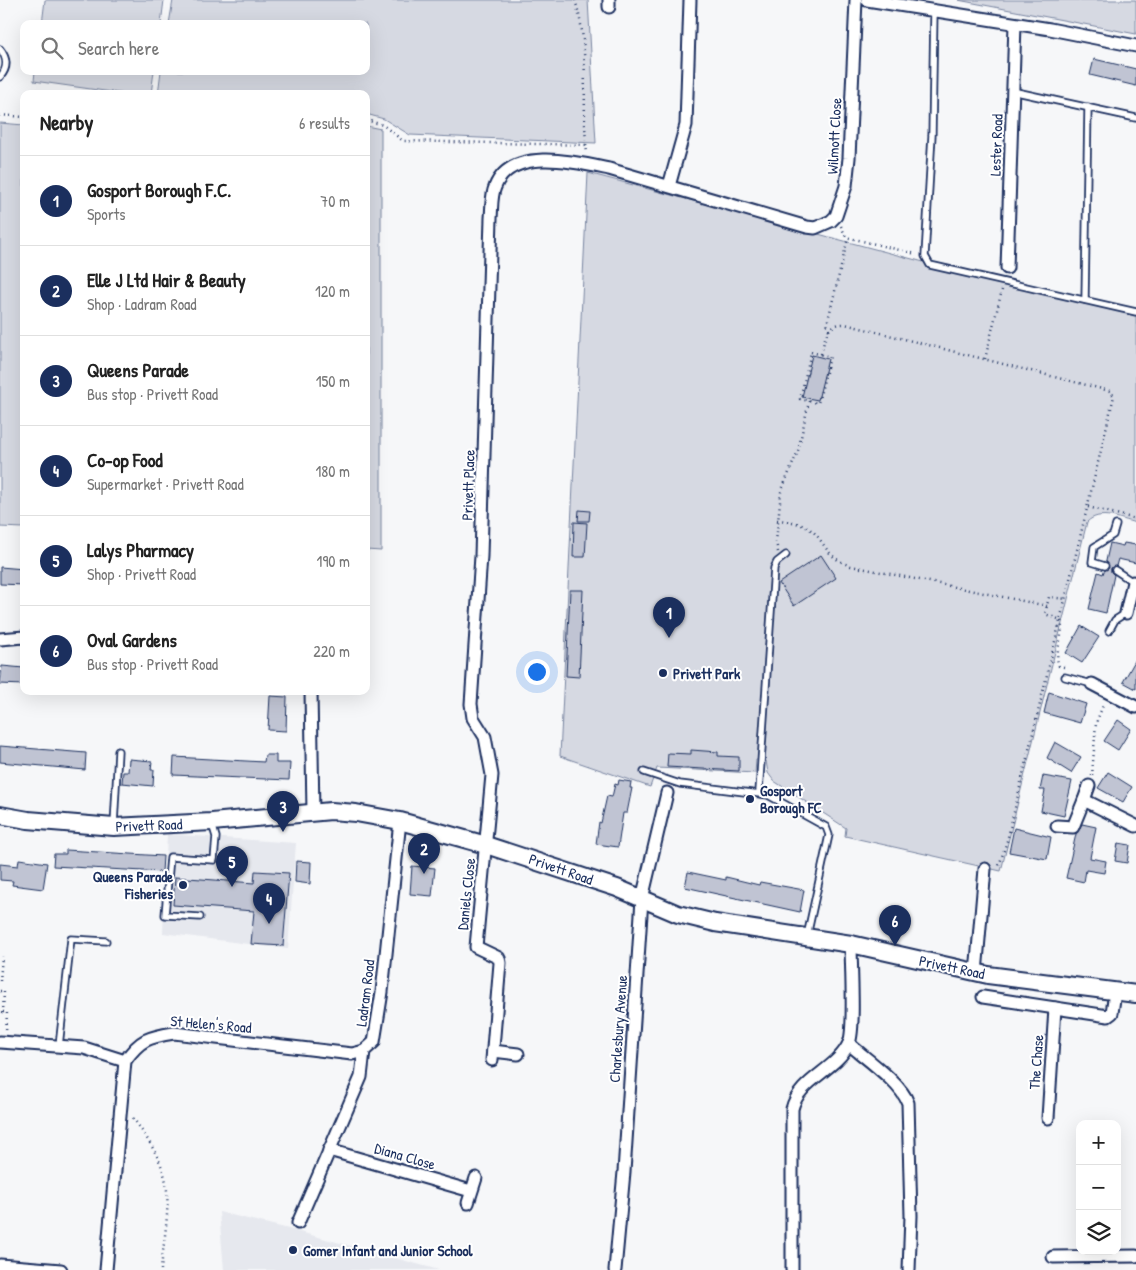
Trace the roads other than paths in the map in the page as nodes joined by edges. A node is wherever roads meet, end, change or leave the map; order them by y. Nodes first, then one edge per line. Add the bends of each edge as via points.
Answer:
1 (690, 0) edge
2 (856, 0) edge
3 (867, 0) edge
4 (934, 10) junction
5 (1014, 24) junction
6 (1136, 46) edge
7 (0, 49) edge
8 (0, 77) edge
9 (1012, 91) junction
10 (1088, 108) junction
11 (1136, 118) edge
12 (669, 186) junction
13 (1007, 268) joint
14 (1004, 282) junction
15 (1085, 300) junction
16 (1136, 312) edge
17 (1116, 525) dead end
18 (786, 555) dead end
19 (1105, 566) dead end
20 (1115, 570) dead end
21 (1134, 589) edge
22 (1126, 613) joint
23 (1109, 631) dead end
24 (20, 637) edge
25 (0, 639) edge
26 (1065, 677) dead end
27 (1092, 684) joint
28 (311, 695) edge
29 (1136, 707) edge
30 (118, 751) dead end
31 (644, 772) dead end
32 (672, 782) junction
33 (1088, 786) road end
34 (758, 792) junction
35 (667, 793) joint
36 (1084, 800) junction
37 (313, 813) junction
38 (0, 815) edge
39 (400, 821) junction
40 (212, 822) junction
41 (1058, 826) dead end
42 (1136, 826) edge
43 (114, 827) junction
44 (486, 845) junction
45 (991, 870) road end
46 (642, 899) junction
47 (200, 917) dead end
48 (807, 937) junction
49 (106, 941) dead end
50 (851, 944) junction
51 (976, 973) junction
52 (1115, 992) junction
53 (1136, 994) edge
54 (983, 997) dead end
55 (1055, 1008) junction
56 (3, 1042) edge
57 (849, 1044) junction
58 (59, 1046) junction
59 (364, 1051) junction
60 (518, 1054) dead end
61 (125, 1061) junction
62 (1046, 1118) dead end
63 (330, 1150) junction
64 (476, 1178) dead end
65 (304, 1218) dead end
66 (1136, 1256) edge
67 (1053, 1257) dead end
68 (0, 1265) edge
69 (61, 1270) edge
70 (106, 1270) edge
71 (615, 1270) edge
72 (792, 1270) edge
73 (908, 1270) edge

1 - 12 street via 686,125
2 - 12 street, Wilmott Close via 848,172 836,216 823,225 807,227
3 - 4 street
4 - 5 street
4 - 14 lane via 932,135 925,256 930,264
5 - 6 street
5 - 9 street, Lester Road
7 - 8 lane via 6,66
9 - 10 lane
9 - 13 street, Lester Road
10 - 11 lane
10 - 15 lane
12 - 44 street, Privett Place via 588,165 533,160 513,166 497,182 492,202 481,556 471,704 473,718 485,737 492,770
13 - 14 lane
14 - 15 lane
15 - 16 lane
17 - 19 lane via 1113,535 1094,547 1092,562
18 - 34 lane via 774,568
20 - 21 lane
21 - 22 street
22 - 23 lane via 1114,620
24 - 25 street
26 - 27 lane
27 - 29 street
28 - 37 street
30 - 43 lane
31 - 32 lane
32 - 34 lane
32 - 35 lane
33 - 36 street
34 - 48 lane via 780,801 828,830 829,838
35 - 46 street, Charlesbury Avenue
36 - 41 street via 1073,827
36 - 42 street
37 - 39 main road, Privett Road via 356,813
37 - 40 main road, Privett Road
38 - 43 main road, Privett Road
39 - 44 main road, Privett Road
39 - 59 street, Ladram Road via 382,992 374,1042
40 - 43 main road, Privett Road
40 - 47 lane via 216,837 214,860 170,857 165,915
44 - 46 main road, Privett Road
44 - 60 street, Daniels Close via 476,947 499,958 500,963 492,1056
45 - 51 street
46 - 48 main road, Privett Road via 678,914 714,923
46 - 71 street, Charlesbury Avenue
48 - 50 main road, Privett Road
49 - 58 lane via 71,940
50 - 51 main road, Privett Road
50 - 57 street via 852,1032
51 - 52 main road, Privett Road
52 - 53 main road, Privett Road
52 - 55 street, Privett Road via 1110,1016
54 - 55 street, Privett Road
55 - 62 street, The Chase
56 - 58 street
57 - 72 street via 793,1104
57 - 73 street via 892,1081 908,1103 911,1216
58 - 61 street via 84,1048
59 - 61 street, St Helen's Road via 352,1054 174,1034 150,1037 136,1045
59 - 63 street, Ladram Road via 361,1077
61 - 70 street
63 - 64 street, Diana Close via 470,1197
63 - 65 street, Ladram Road
66 - 67 street
68 - 69 street

